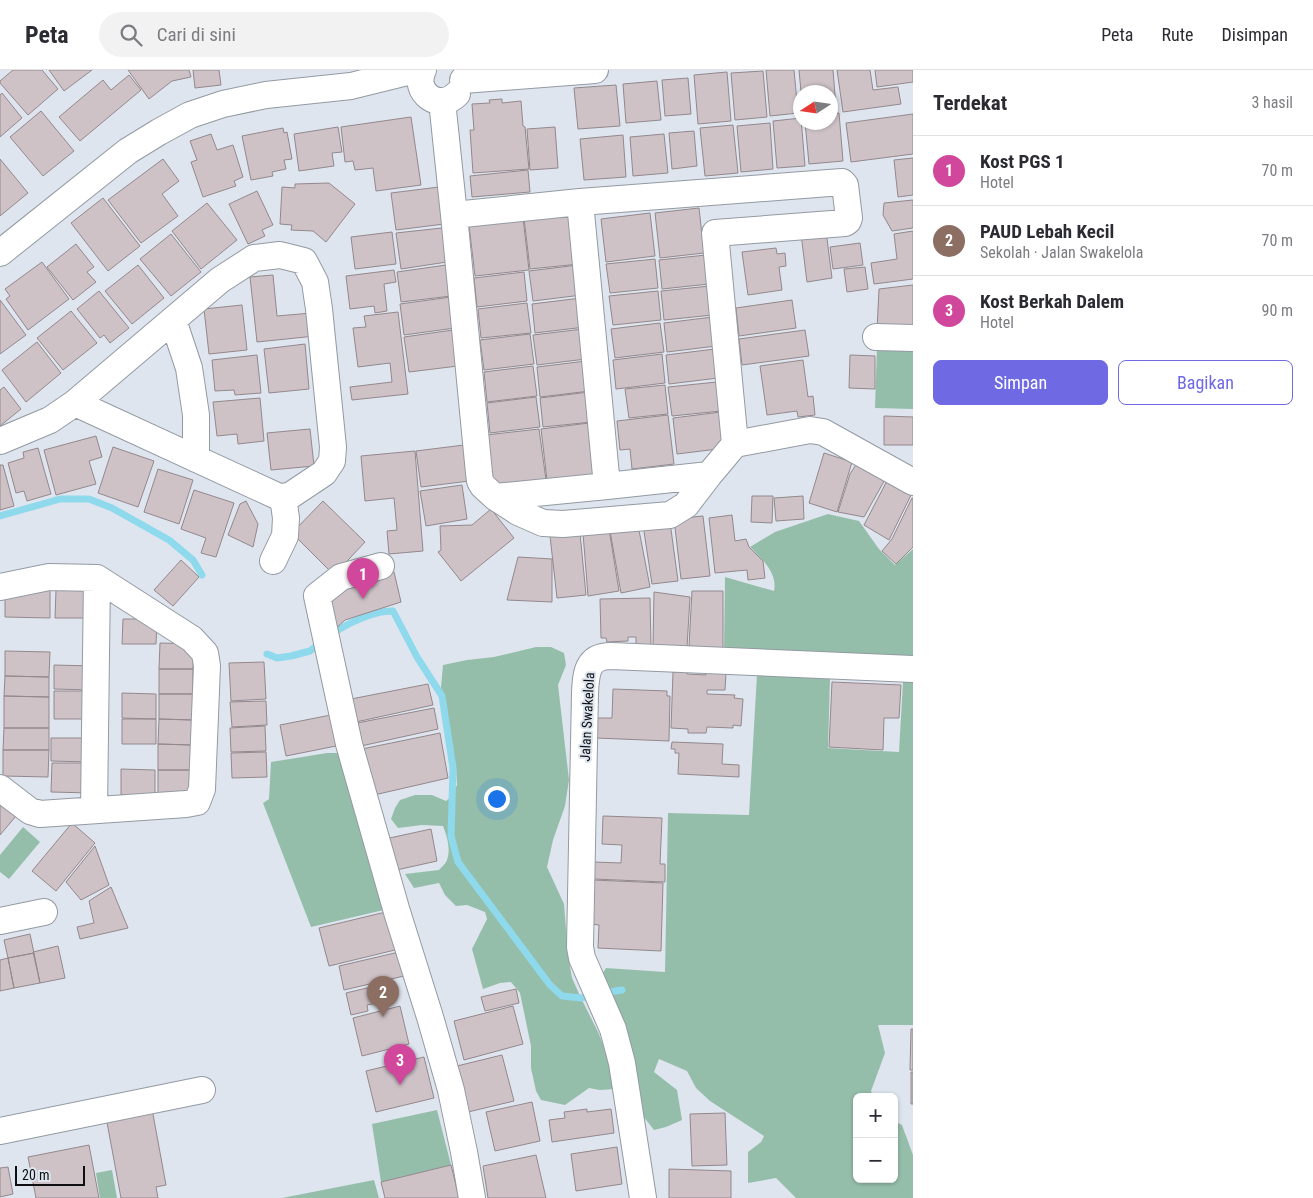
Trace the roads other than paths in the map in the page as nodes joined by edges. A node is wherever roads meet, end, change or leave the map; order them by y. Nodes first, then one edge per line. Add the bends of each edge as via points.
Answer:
1 (416, 70) edge
2 (423, 70) edge
3 (596, 70) edge
4 (567, 71) edge
5 (461, 75) edge
6 (351, 86) junction
7 (435, 99) junction
8 (711, 192) junction
9 (580, 202) junction
10 (454, 215) junction
11 (715, 233) junction
12 (0, 253) edge
13 (173, 320) junction
14 (876, 337) dead end
15 (913, 338) edge
16 (75, 404) junction
17 (0, 442) edge
18 (735, 444) junction
19 (196, 459) junction
20 (709, 475) junction
21 (913, 482) edge
22 (607, 486) junction
23 (495, 496) junction
24 (283, 497) junction
25 (273, 561) dead end
26 (381, 566) dead end
27 (97, 578) junction
28 (0, 586) edge
29 (913, 669) edge
30 (0, 788) edge
31 (94, 810) junction
32 (44, 912) dead end
33 (0, 921) edge
34 (202, 1090) dead end
35 (0, 1131) edge
36 (472, 1198) edge
37 (643, 1198) edge

1 - 6 street
2 - 7 street via 420,80 424,92
3 - 4 street
4 - 5 street
5 - 7 street via 459,93 454,97
6 - 7 street
6 - 12 street via 266,95 190,115 128,150
7 - 10 street
8 - 9 street
8 - 11 street
8 - 11 street via 842,182 850,218 845,223
9 - 10 street
9 - 22 street
10 - 23 street via 480,481
11 - 18 street
13 - 16 street
13 - 19 street via 189,368 196,415
13 - 24 street via 220,280 254,258 280,255 304,261 315,282 319,309 332,461 324,473
14 - 15 street
16 - 17 street via 50,420
16 - 19 street
18 - 20 street
18 - 21 street via 810,430 823,432
19 - 24 street
20 - 22 street
20 - 23 street via 686,505 670,515 543,523 518,512
22 - 23 street
24 - 25 street via 284,536
26 - 36 street via 341,577 316,596 349,744 450,1090
27 - 28 street via 49,577
27 - 31 street
27 - 31 street via 192,639 205,653 207,666 202,788 197,802
29 - 37 street, Jalan Swakelola via 611,656 602,656 590,666 586,683 580,947 613,1029 622,1063
30 - 31 street via 30,811 40,814
32 - 33 street
34 - 35 street

